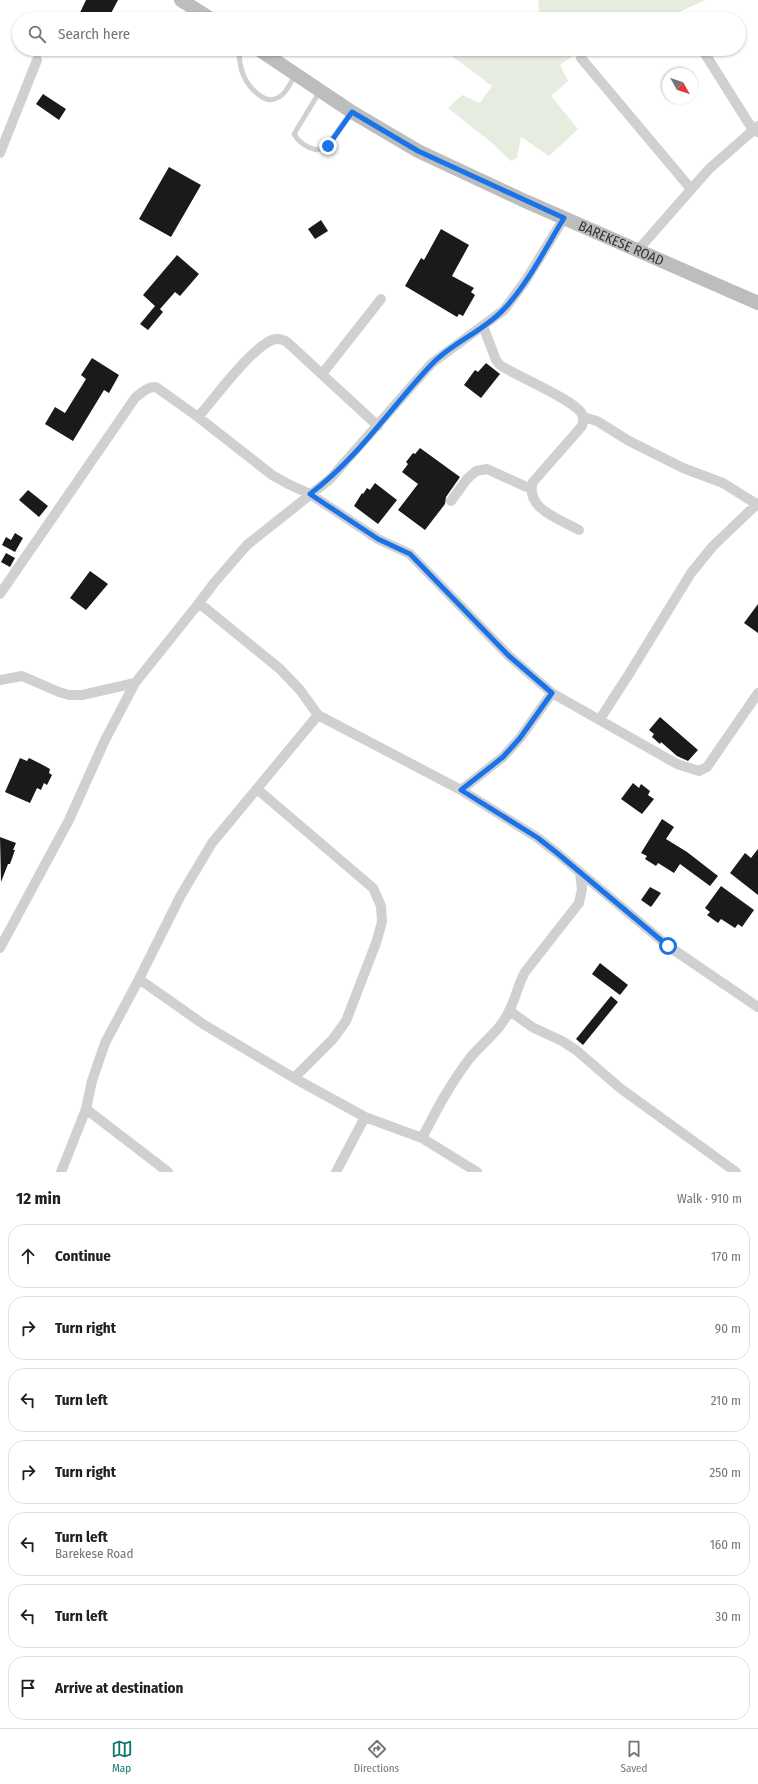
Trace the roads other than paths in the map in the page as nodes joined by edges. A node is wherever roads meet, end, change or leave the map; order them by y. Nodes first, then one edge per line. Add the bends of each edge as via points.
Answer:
1 (181, 0) edge
2 (200, 12) edge
3 (239, 56) edge
4 (269, 56) edge
5 (707, 56) edge
6 (581, 58) dead end
7 (37, 60) dead end
8 (296, 74) junction
9 (320, 90) junction
10 (352, 112) junction
11 (756, 130) edge
12 (0, 153) edge
13 (691, 189) junction
14 (564, 218) junction
15 (638, 250) junction
16 (381, 299) dead end
17 (758, 303) edge
18 (483, 326) junction
19 (322, 374) junction
20 (198, 417) junction
21 (583, 417) junction
22 (378, 426) junction
23 (530, 489) junction
24 (310, 494) junction
25 (451, 501) dead end
26 (758, 504) edge
27 (579, 530) dead end
28 (0, 594) edge
29 (200, 603) junction
30 (0, 680) edge
31 (135, 683) junction
32 (552, 693) junction
33 (758, 693) edge
34 (318, 715) junction
35 (600, 719) junction
36 (257, 789) junction
37 (461, 790) junction
38 (580, 873) junction
39 (0, 948) edge
40 (139, 979) junction
41 (758, 1007) edge
42 (510, 1011) junction
43 (294, 1078) junction
44 (86, 1109) junction
45 (365, 1117) junction
46 (422, 1138) junction
47 (61, 1172) edge
48 (168, 1172) edge
49 (336, 1172) edge
50 (477, 1172) edge
51 (736, 1172) edge

1 - 2 main road
3 - 8 lane via 247,84 266,99 280,97
4 - 8 main road, BAREKESE ROAD
5 - 11 street
6 - 13 street
7 - 12 street
8 - 9 main road, BAREKESE ROAD
9 - 10 main road, BAREKESE ROAD
9 - 10 lane via 295,130 297,140 317,150 328,146
10 - 14 main road, BAREKESE ROAD via 418,151
11 - 13 street via 709,169
13 - 15 street
14 - 15 main road, BAREKESE ROAD
14 - 18 street via 516,295 504,310
15 - 17 main road, BAREKESE ROAD
16 - 19 street
18 - 21 street via 500,365 556,395 578,409
18 - 22 street via 432,363
19 - 20 street via 287,342 281,339 270,340 247,359
19 - 22 street
20 - 24 street via 272,475
20 - 28 street via 156,388 151,387 142,391
21 - 23 street via 582,426 533,482
21 - 26 street via 597,421 629,441 683,468 723,483
22 - 24 street via 330,479
23 - 25 street via 487,469 476,472 467,479
23 - 27 street via 534,502 540,508
24 - 29 street via 247,545 226,567
24 - 32 street via 378,539 410,554 509,656
26 - 35 street via 713,546 692,573
29 - 31 street
29 - 34 street via 280,669 300,690
30 - 31 street via 22,676 69,695 82,695
31 - 39 street via 105,740 69,820
32 - 35 street
32 - 37 street via 503,757
33 - 35 street via 707,767 699,771 663,757
34 - 36 street
34 - 37 street
36 - 40 street via 212,843 181,895
36 - 43 street via 372,888 381,906 382,922 376,943 346,1021 333,1039
37 - 38 street via 538,838
38 - 41 street via 668,946
38 - 42 street via 582,889 579,903 525,972
40 - 43 street via 203,1024
40 - 44 street via 105,1043
42 - 46 street via 444,1094
42 - 51 street via 532,1027 576,1050 620,1088
43 - 45 street
44 - 47 street
44 - 48 street
45 - 46 street
45 - 49 street
46 - 50 street

